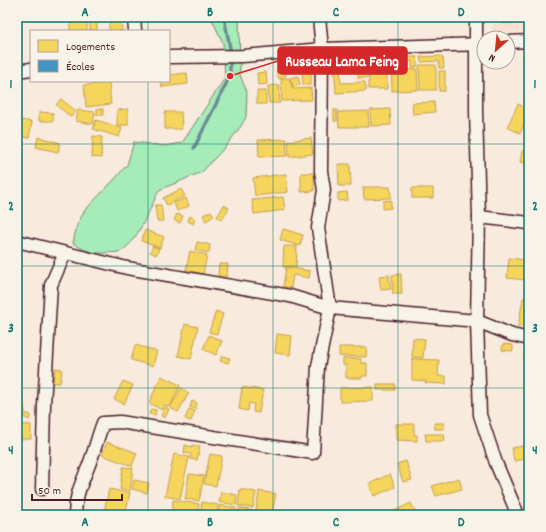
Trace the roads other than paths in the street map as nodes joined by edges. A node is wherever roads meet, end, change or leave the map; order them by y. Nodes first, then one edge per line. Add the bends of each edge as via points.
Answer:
1 (134, 17) edge
2 (319, 17) edge
3 (476, 17) edge
4 (136, 30) edge
5 (478, 30) edge
6 (529, 41) edge
7 (516, 42) edge
8 (476, 45) edge
9 (322, 49) junction
10 (170, 57) edge
11 (30, 69) edge
12 (480, 70) edge
13 (17, 71) edge
14 (479, 217) junction
15 (529, 223) edge
16 (17, 242) edge
17 (65, 253) junction
18 (330, 308) junction
19 (477, 321) junction
20 (529, 339) edge
21 (42, 489) dead end
22 (75, 515) edge
23 (518, 515) edge

1 - 4 street
2 - 9 street
3 - 5 street
6 - 7 street
8 - 9 street
9 - 10 street via 243,56
9 - 18 street via 321,171 324,190 318,228
11 - 13 street
12 - 14 street
14 - 15 street
14 - 19 street
16 - 17 street
17 - 18 street via 127,268 290,296
17 - 21 street via 50,285
18 - 19 street
18 - 22 street via 318,366 313,453 120,422 103,423 75,502
19 - 20 street
19 - 23 street via 480,415 496,463

